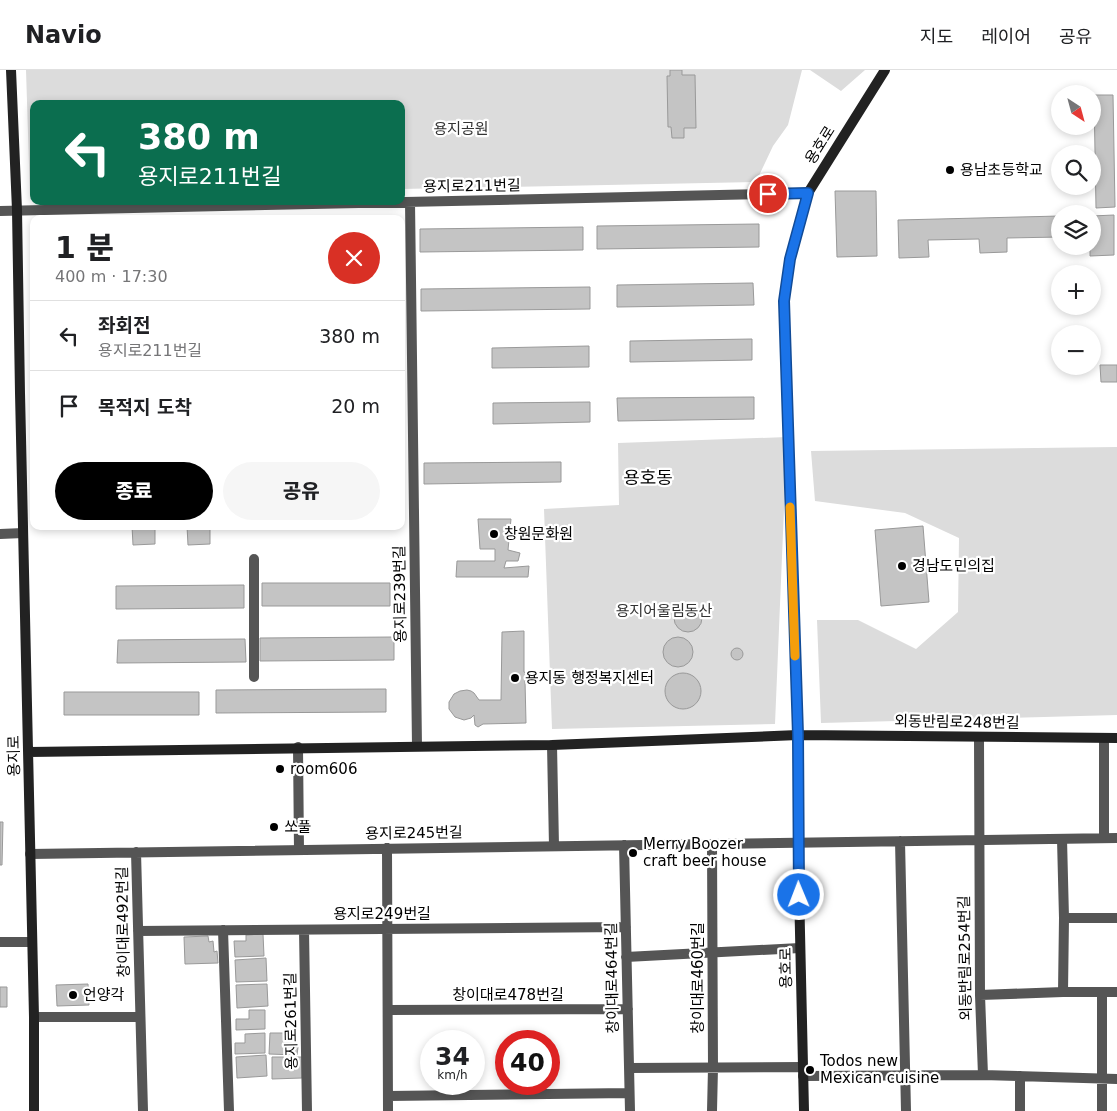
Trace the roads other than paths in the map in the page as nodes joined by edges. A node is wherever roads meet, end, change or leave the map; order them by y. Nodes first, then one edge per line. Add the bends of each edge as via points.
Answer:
1 (11, 70) edge
2 (886, 70) edge
3 (808, 193) junction
4 (405, 202) edge
5 (410, 202) junction
6 (263, 205) edge
7 (0, 210) edge
8 (17, 210) junction
9 (23, 533) junction
10 (0, 534) edge
11 (254, 559) dead end
12 (254, 677) dead end
13 (798, 735) junction
14 (979, 738) junction
15 (1104, 738) junction
16 (1117, 738) edge
17 (552, 744) junction
18 (416, 746) junction
19 (298, 748) junction
20 (29, 752) junction
21 (1104, 838) junction
22 (1117, 838) edge
23 (1062, 839) junction
24 (979, 840) junction
25 (900, 841) junction
26 (798, 843) junction
27 (712, 844) junction
28 (624, 845) junction
29 (554, 846) junction
30 (387, 848) junction
31 (299, 850) junction
32 (136, 852) junction
33 (30, 854) junction
34 (1064, 918) junction
35 (1117, 918) edge
36 (626, 927) junction
37 (387, 929) junction
38 (223, 930) junction
39 (304, 930) junction
40 (138, 931) junction
41 (0, 942) edge
42 (32, 942) junction
43 (800, 948) junction
44 (713, 952) junction
45 (626, 957) junction
46 (1063, 992) junction
47 (1102, 992) junction
48 (1117, 992) edge
49 (980, 996) junction
50 (628, 1009) junction
51 (388, 1010) junction
52 (34, 1017) junction
53 (140, 1017) junction
54 (629, 1068) junction
55 (713, 1068) junction
56 (803, 1071) junction
57 (983, 1075) junction
58 (905, 1076) junction
59 (1020, 1076) junction
60 (1102, 1079) junction
61 (1117, 1079) edge
62 (629, 1093) junction
63 (388, 1096) junction
64 (34, 1111) edge
65 (143, 1111) edge
66 (228, 1111) edge
67 (307, 1111) edge
68 (388, 1111) edge
69 (630, 1111) edge
70 (712, 1111) edge
71 (804, 1111) edge
72 (906, 1111) edge
73 (1020, 1111) edge
74 (1102, 1111) edge

1 - 8 street, 용지로
2 - 3 street, 용호로
3 - 5 street, 용지로211번길
3 - 13 street, 용호로 via 790,259 784,301
4 - 5 street, 용지로211번길
5 - 18 street, 용지로239번길
6 - 8 street, 용지로211번길
7 - 8 street, 용지로211번길
8 - 9 street, 용지로
9 - 10 street
9 - 20 street, 용지로
11 - 12 street
13 - 14 street, 외동반림로248번길
13 - 17 street
13 - 26 street, 용호로
14 - 15 street, 외동반림로248번길
14 - 24 street, 외동반림로254번길
15 - 16 street, 외동반림로248번길
15 - 21 street
17 - 18 street
17 - 29 street
18 - 19 street
19 - 20 street
19 - 31 street
20 - 33 street, 용지로
21 - 22 street
21 - 23 street
23 - 24 street
23 - 34 street
24 - 25 street
24 - 49 street, 외동반림로254번길
25 - 26 street
25 - 58 street
26 - 27 street, 용지로245번길
26 - 43 street, 용호로
27 - 28 street, 용지로245번길
27 - 44 street, 창이대로460번길
28 - 29 street, 용지로245번길
28 - 36 street, 창이대로464번길
29 - 30 street, 용지로245번길
30 - 31 street, 용지로245번길
30 - 37 street
31 - 32 street, 용지로245번길
32 - 33 street, 용지로245번길
32 - 40 street, 창이대로492번길
33 - 42 street, 용지로
34 - 35 street
34 - 46 street
36 - 37 street, 용지로249번길
36 - 45 street, 창이대로464번길
37 - 39 street, 용지로249번길
37 - 51 street
38 - 39 street, 용지로249번길
38 - 40 street, 용지로249번길
38 - 66 street
39 - 67 street, 용지로261번길
40 - 53 street, 창이대로492번길
41 - 42 street
42 - 52 street, 용지로
43 - 44 street
43 - 56 street, 용호로
44 - 45 street
44 - 55 street, 창이대로460번길
45 - 50 street, 창이대로464번길
46 - 47 street
46 - 49 street
47 - 48 street
47 - 60 street
49 - 57 street, 외동반림로254번길
50 - 51 street, 창이대로478번길
50 - 54 street, 창이대로464번길
51 - 63 street
52 - 53 street
52 - 64 street, 용지로
53 - 65 street, 창이대로492번길
54 - 55 street
54 - 62 street, 창이대로464번길
55 - 56 street
55 - 70 street, 창이대로460번길
56 - 58 street
56 - 71 street, 용호로
57 - 58 street
57 - 59 street
58 - 72 street
59 - 60 street
59 - 73 street
60 - 61 street
60 - 74 street
62 - 63 street
62 - 69 street, 창이대로464번길
63 - 68 street

